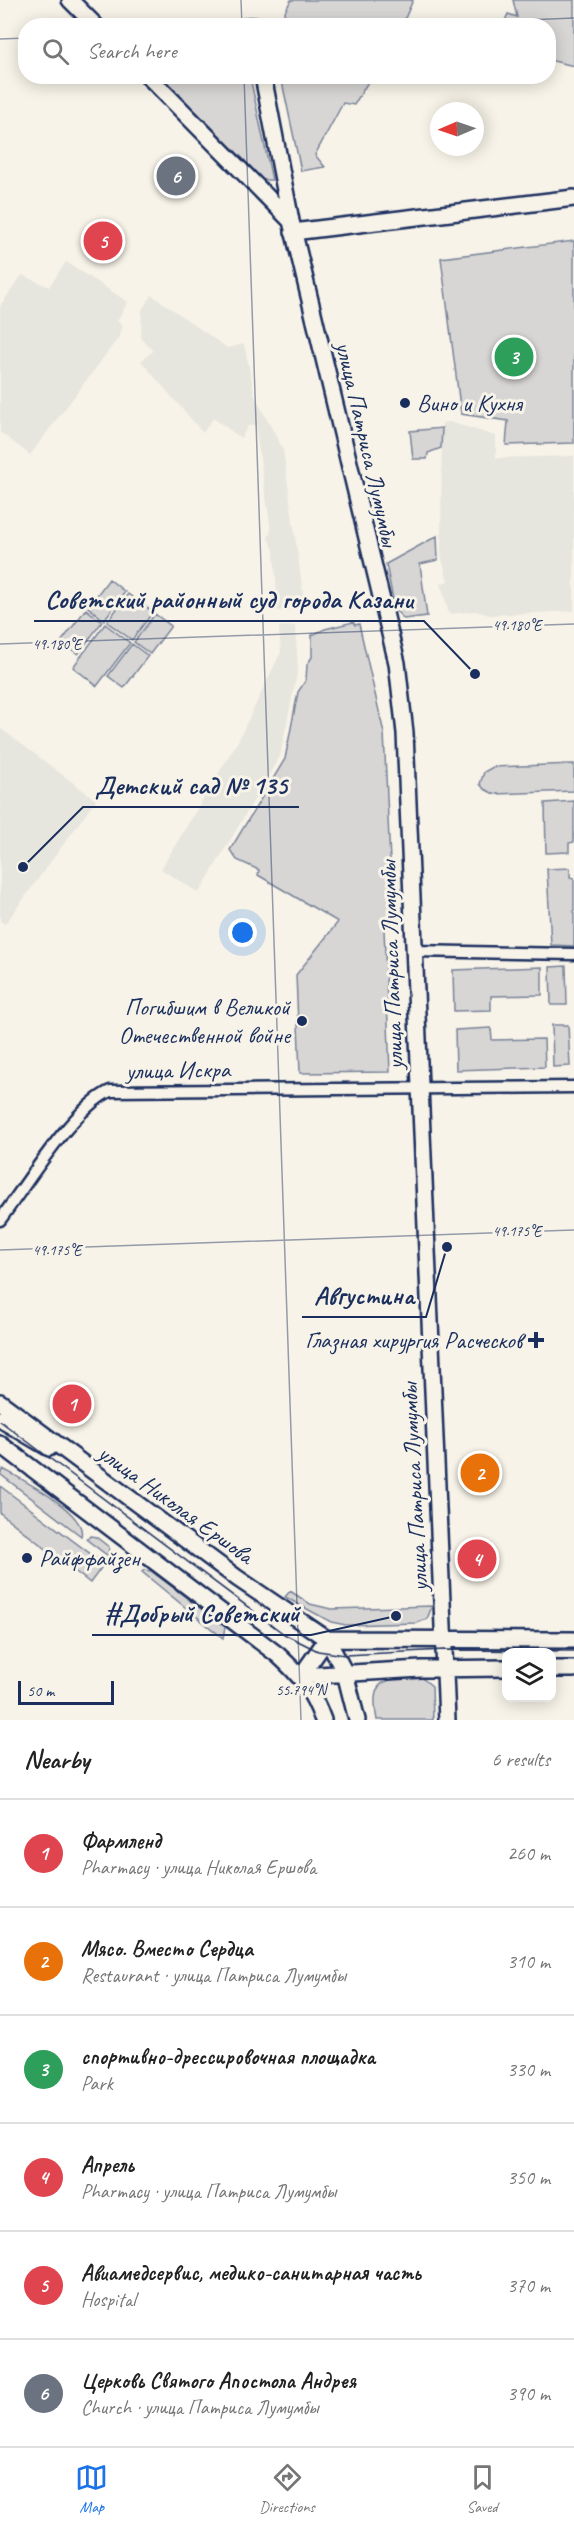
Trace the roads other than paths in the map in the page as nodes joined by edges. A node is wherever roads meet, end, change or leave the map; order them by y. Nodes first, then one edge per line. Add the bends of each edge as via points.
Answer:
1 (70, 0) edge
2 (88, 18) edge
3 (156, 84) edge
4 (265, 84) edge
5 (574, 198) edge
6 (292, 226) junction
7 (413, 951) junction
8 (574, 954) edge
9 (418, 1087) junction
10 (574, 1087) edge
11 (0, 1221) edge
12 (0, 1402) edge
13 (0, 1419) edge
14 (0, 1444) edge
15 (108, 1483) junction
16 (444, 1638) junction
17 (327, 1639) junction
18 (574, 1640) edge
19 (445, 1668) junction
20 (502, 1668) edge
21 (556, 1669) edge
22 (574, 1669) edge
23 (345, 1673) junction
24 (301, 1676) junction
25 (323, 1720) edge
26 (357, 1720) edge
27 (447, 1720) edge

1 - 2 main road
3 - 6 main road
4 - 6 main road, улица Патриса Лумумбы
5 - 6 main road
6 - 7 main road, улица Патриса Лумумбы via 396,663 405,733
7 - 8 street
7 - 9 main road, улица Патриса Лумумбы
9 - 10 street, улица Искра
9 - 11 street, улица Искра via 110,1092 69,1127
9 - 16 main road, улица Патриса Лумумбы
12 - 15 main road, улица Николая Ершова
13 - 15 main road
14 - 24 main road via 278,1654
15 - 17 main road, улица Николая Ершова
16 - 17 main road
16 - 18 main road
16 - 19 main road, улица Патриса Лумумбы
17 - 23 main road, улица Николая Ершова
17 - 24 main road
19 - 20 main road
19 - 23 main road
19 - 27 main road, улица Патриса Лумумбы
21 - 22 main road
23 - 24 main road
23 - 26 main road, улица Николая Ершова
24 - 25 main road

